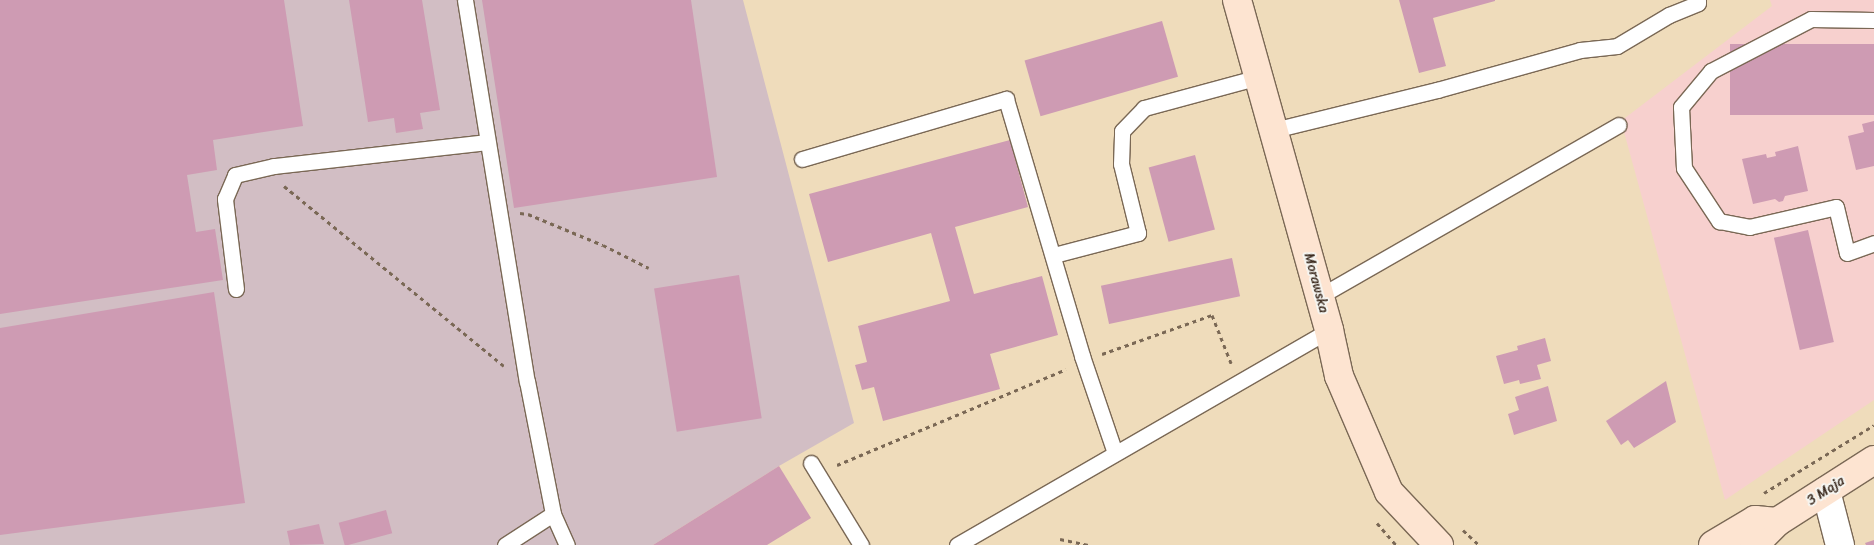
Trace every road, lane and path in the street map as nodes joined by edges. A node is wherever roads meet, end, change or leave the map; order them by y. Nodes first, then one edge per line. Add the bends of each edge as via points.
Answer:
1 (465, 0) edge
2 (1237, 0) edge
3 (1698, 0) edge
4 (1874, 20) edge
5 (1259, 77) junction
6 (1619, 125) dead end
7 (1274, 130) junction
8 (487, 142) junction
9 (802, 159) dead end
10 (274, 166) junction
11 (499, 209) junction
12 (1874, 244) edge
13 (1054, 255) junction
14 (650, 268) dead end
15 (236, 289) dead end
16 (1320, 296) junction
17 (1329, 330) junction
18 (1084, 361) junction
19 (527, 381) junction
20 (1238, 383) junction
21 (1874, 425) edge
22 (1115, 453) junction
23 (1874, 460) edge
24 (814, 468) joint
25 (1826, 491) junction
26 (1757, 497) dead end
27 (553, 514) junction
28 (1777, 522) junction
29 (1060, 539) dead end
30 (505, 545) edge
31 (567, 545) edge
32 (860, 545) edge
33 (957, 545) edge
34 (1088, 545) edge
35 (1439, 545) edge
36 (1714, 545) edge
37 (1754, 545) edge
38 (1840, 545) edge

1 - 8 lane
2 - 5 main road, Morawska
3 - 7 lane via 1698,3 1669,15 1617,46 1580,50 1437,90
4 - 12 lane via 1811,19 1711,71 1681,107 1684,168 1719,221 1749,227 1836,207 1847,252
5 - 7 main road, Morawska
5 - 13 lane via 1144,108 1122,131 1121,164 1138,232
6 - 16 lane
7 - 16 main road, Morawska
8 - 10 lane
8 - 11 lane
9 - 13 lane via 1006,99
10 - 15 lane via 235,175 225,199
10 - 19 path via 282,185
11 - 14 path via 528,214
11 - 19 lane
13 - 18 lane
16 - 17 main road, Morawska
17 - 20 lane
17 - 35 main road, Morawska via 1339,376 1389,492
18 - 20 path via 1212,315
18 - 22 lane
18 - 24 path
19 - 27 lane
20 - 22 lane
21 - 26 path
22 - 33 lane
23 - 25 main road, 3 Maja
24 - 32 lane
25 - 28 main road, 3 Maja
25 - 38 street
27 - 30 lane
27 - 31 lane
28 - 36 main road via 1755,520
28 - 37 main road, 3 Maja
29 - 34 path

